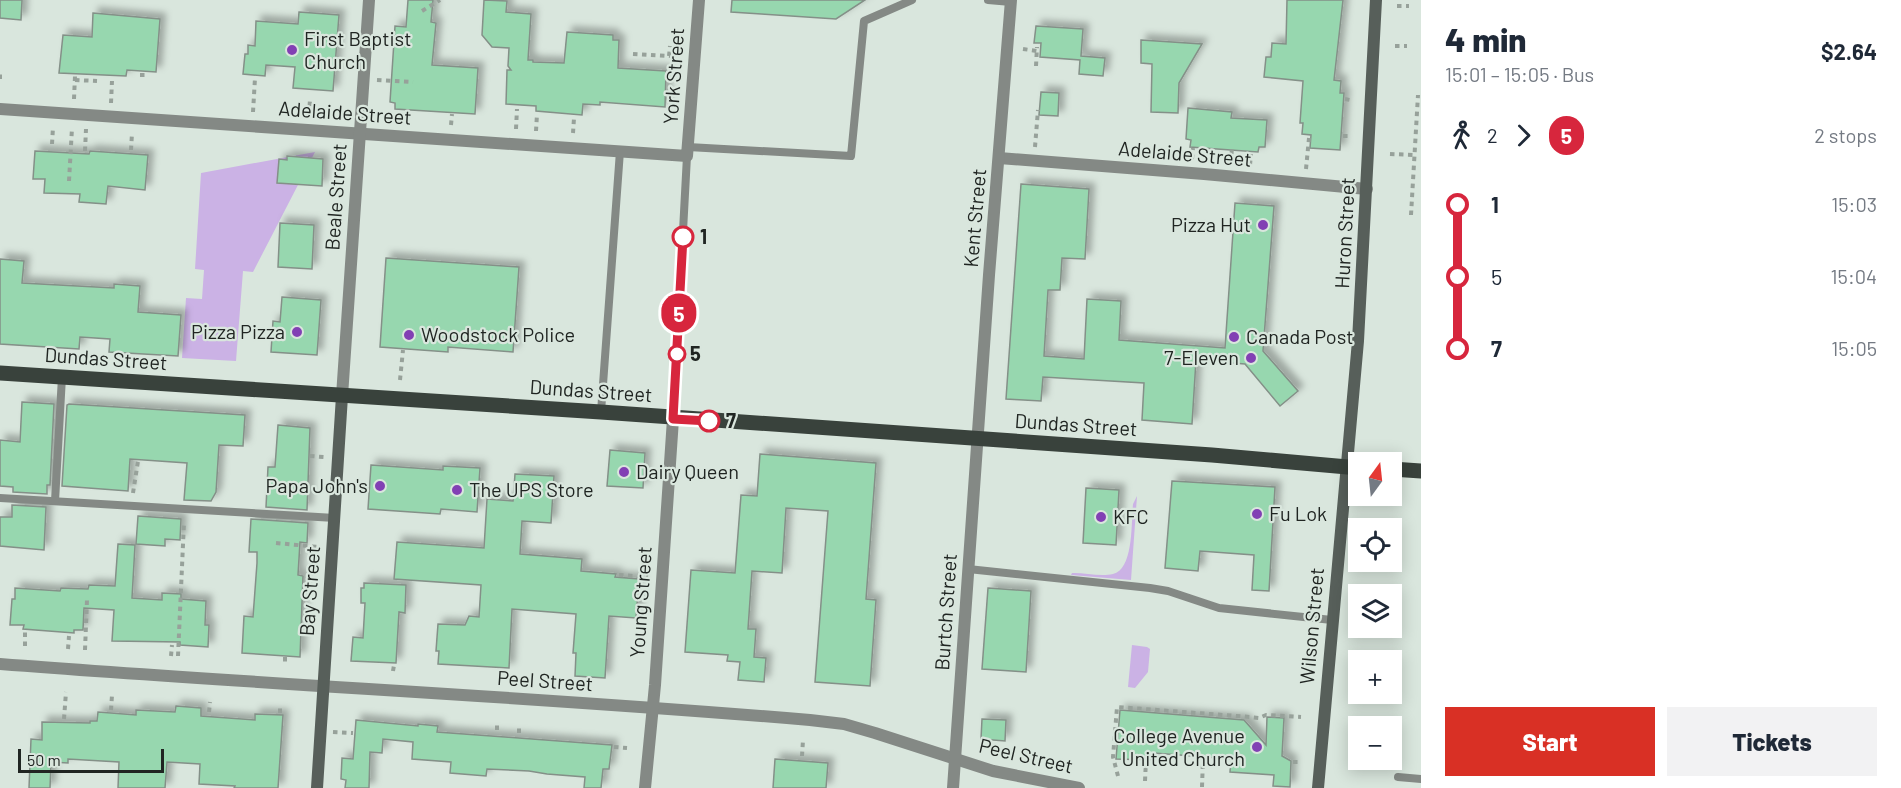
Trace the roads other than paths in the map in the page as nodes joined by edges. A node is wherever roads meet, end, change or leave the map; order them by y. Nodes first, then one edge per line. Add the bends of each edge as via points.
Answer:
1 (369, 0) edge
2 (699, 0) edge
3 (912, 0) edge
4 (988, 0) edge
5 (1376, 0) edge
6 (1011, 1) edge
7 (0, 109) edge
8 (360, 134) junction
9 (620, 151) junction
10 (688, 151) junction
11 (999, 159) junction
12 (1367, 189) junction
13 (0, 373) edge
14 (62, 377) junction
15 (342, 396) junction
16 (601, 412) junction
17 (673, 419) junction
18 (978, 439) junction
19 (1353, 452) edge
20 (1348, 467) edge
21 (1402, 470) edge
22 (1421, 471) edge
23 (0, 498) edge
24 (1348, 498) edge
25 (55, 501) junction
26 (335, 518) junction
27 (968, 568) junction
28 (1332, 620) junction
29 (0, 664) edge
30 (323, 686) junction
31 (653, 708) junction
32 (955, 759) junction
33 (1398, 777) dead end
34 (1421, 779) edge
35 (317, 788) edge
36 (645, 788) edge
37 (953, 788) edge
38 (1079, 788) edge
39 (1318, 788) edge

1 - 8 street, Beale Street
2 - 10 street, York Street
3 - 10 lane via 864,21 851,156
4 - 6 lane
5 - 12 main road, Huron Street
6 - 11 street, Kent Street
7 - 8 street, Adelaide Street
8 - 9 street, Adelaide Street
8 - 15 street, Beale Street
9 - 10 street, Adelaide Street
9 - 16 lane
10 - 17 lane
11 - 12 street, Adelaide Street
11 - 18 street, Kent Street
12 - 19 main road, Huron Street
13 - 14 main road, Dundas Street
14 - 15 main road, Dundas Street
14 - 25 lane
15 - 16 main road, Dundas Street
15 - 26 main road, Bay Street
16 - 17 main road, Dundas Street
17 - 18 main road, Dundas Street
17 - 31 street, Young Street
18 - 20 main road, Dundas Street
18 - 27 street, Burtch Street
21 - 22 main road
23 - 25 lane
24 - 28 main road, Wilson Street
25 - 26 lane
26 - 30 main road, Bay Street
27 - 28 lane via 1150,588 1219,608
27 - 32 street, Burtch Street
28 - 39 main road, Wilson Street
29 - 30 street, Peel Street
30 - 31 street, Peel Street
30 - 35 main road, Bay Street
31 - 32 street, Peel Street via 844,724
31 - 36 street, Young Street
32 - 37 street, Burtch Street
32 - 38 street, Peel Street via 993,771
33 - 34 lane

